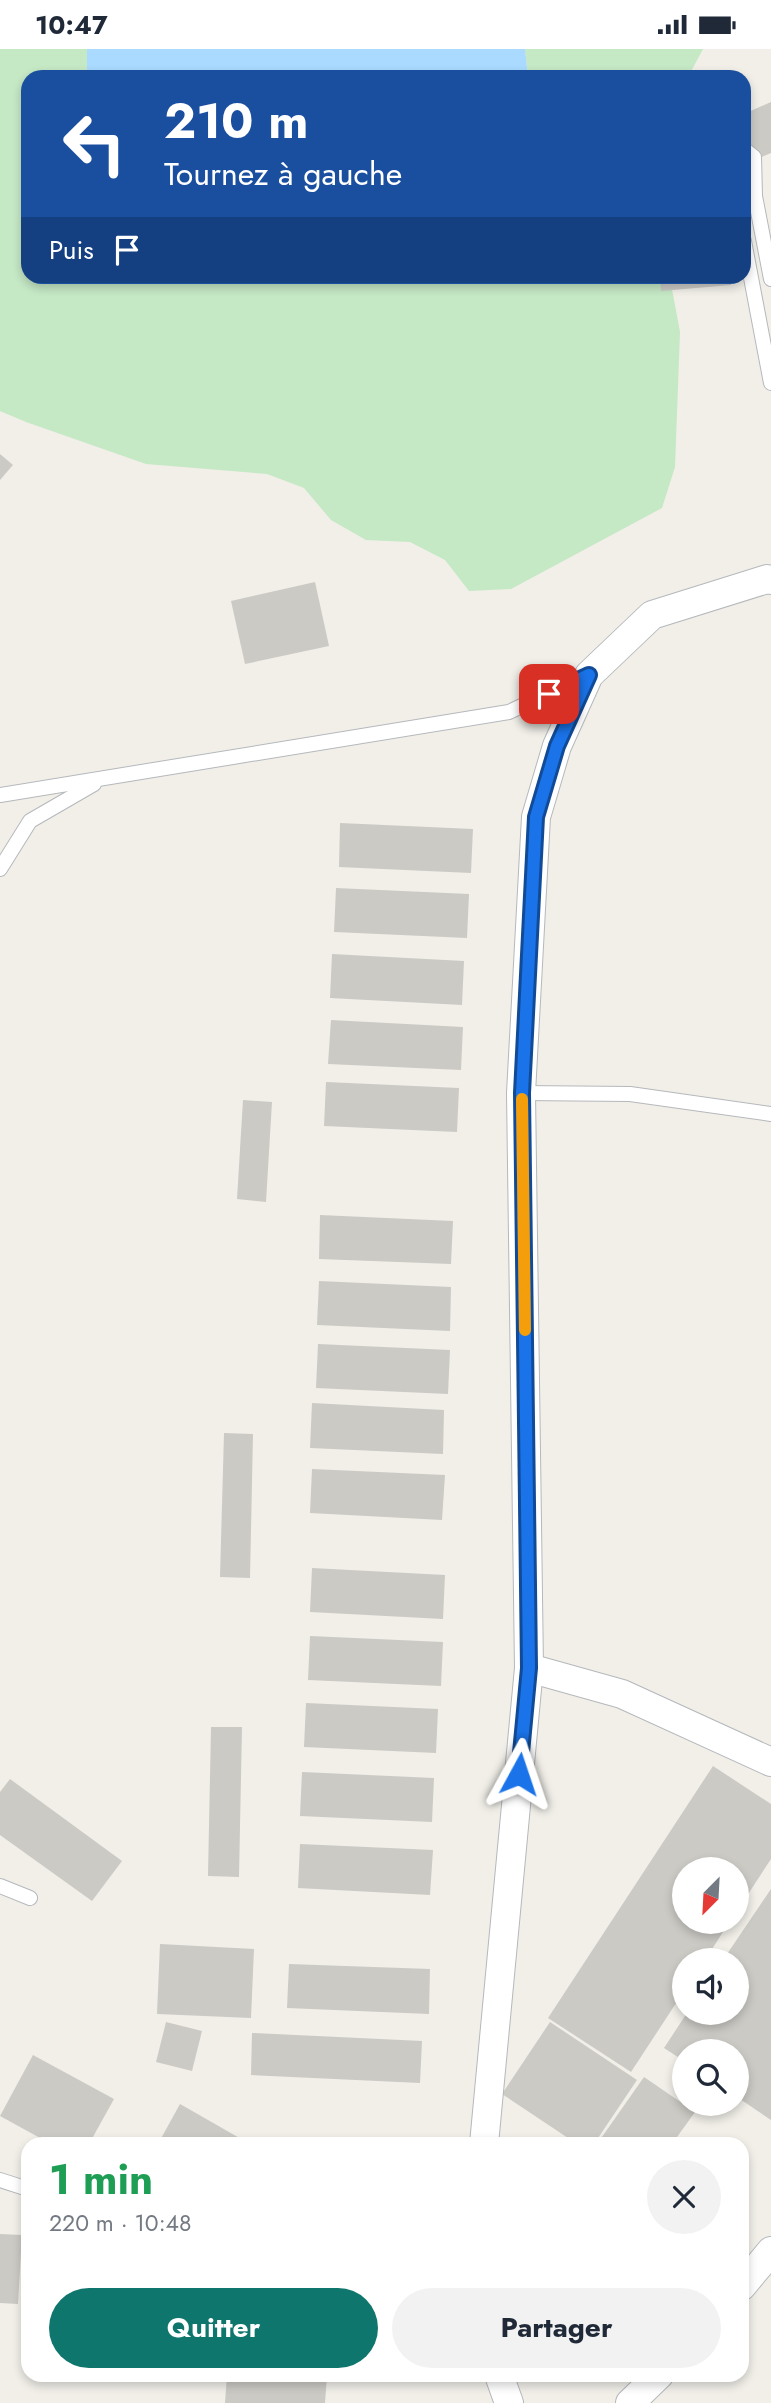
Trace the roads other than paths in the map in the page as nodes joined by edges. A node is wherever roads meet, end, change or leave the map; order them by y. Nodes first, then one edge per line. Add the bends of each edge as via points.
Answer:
1 (751, 155) edge
2 (751, 278) edge
3 (771, 279) edge
4 (771, 383) edge
5 (770, 577) edge
6 (589, 675) junction
7 (101, 780) junction
8 (0, 796) edge
9 (0, 869) edge
10 (522, 1093) junction
11 (771, 1114) edge
12 (529, 1668) junction
13 (771, 1762) edge
14 (0, 1886) edge
15 (30, 1898) dead end
16 (485, 2137) edge
17 (0, 2180) edge
18 (21, 2187) edge
19 (771, 2251) edge
20 (749, 2278) edge
21 (502, 2382) edge
22 (652, 2382) edge
23 (509, 2403) edge
24 (630, 2403) edge

1 - 3 lane
2 - 4 lane
5 - 6 street via 652,615
6 - 7 lane via 509,712
6 - 10 street via 557,746 536,817
7 - 8 lane
7 - 9 lane via 30,821
10 - 11 lane via 630,1094
10 - 12 street
12 - 13 street via 622,1694
12 - 16 street
14 - 15 lane
17 - 18 lane
19 - 20 street
21 - 23 street
22 - 24 street

